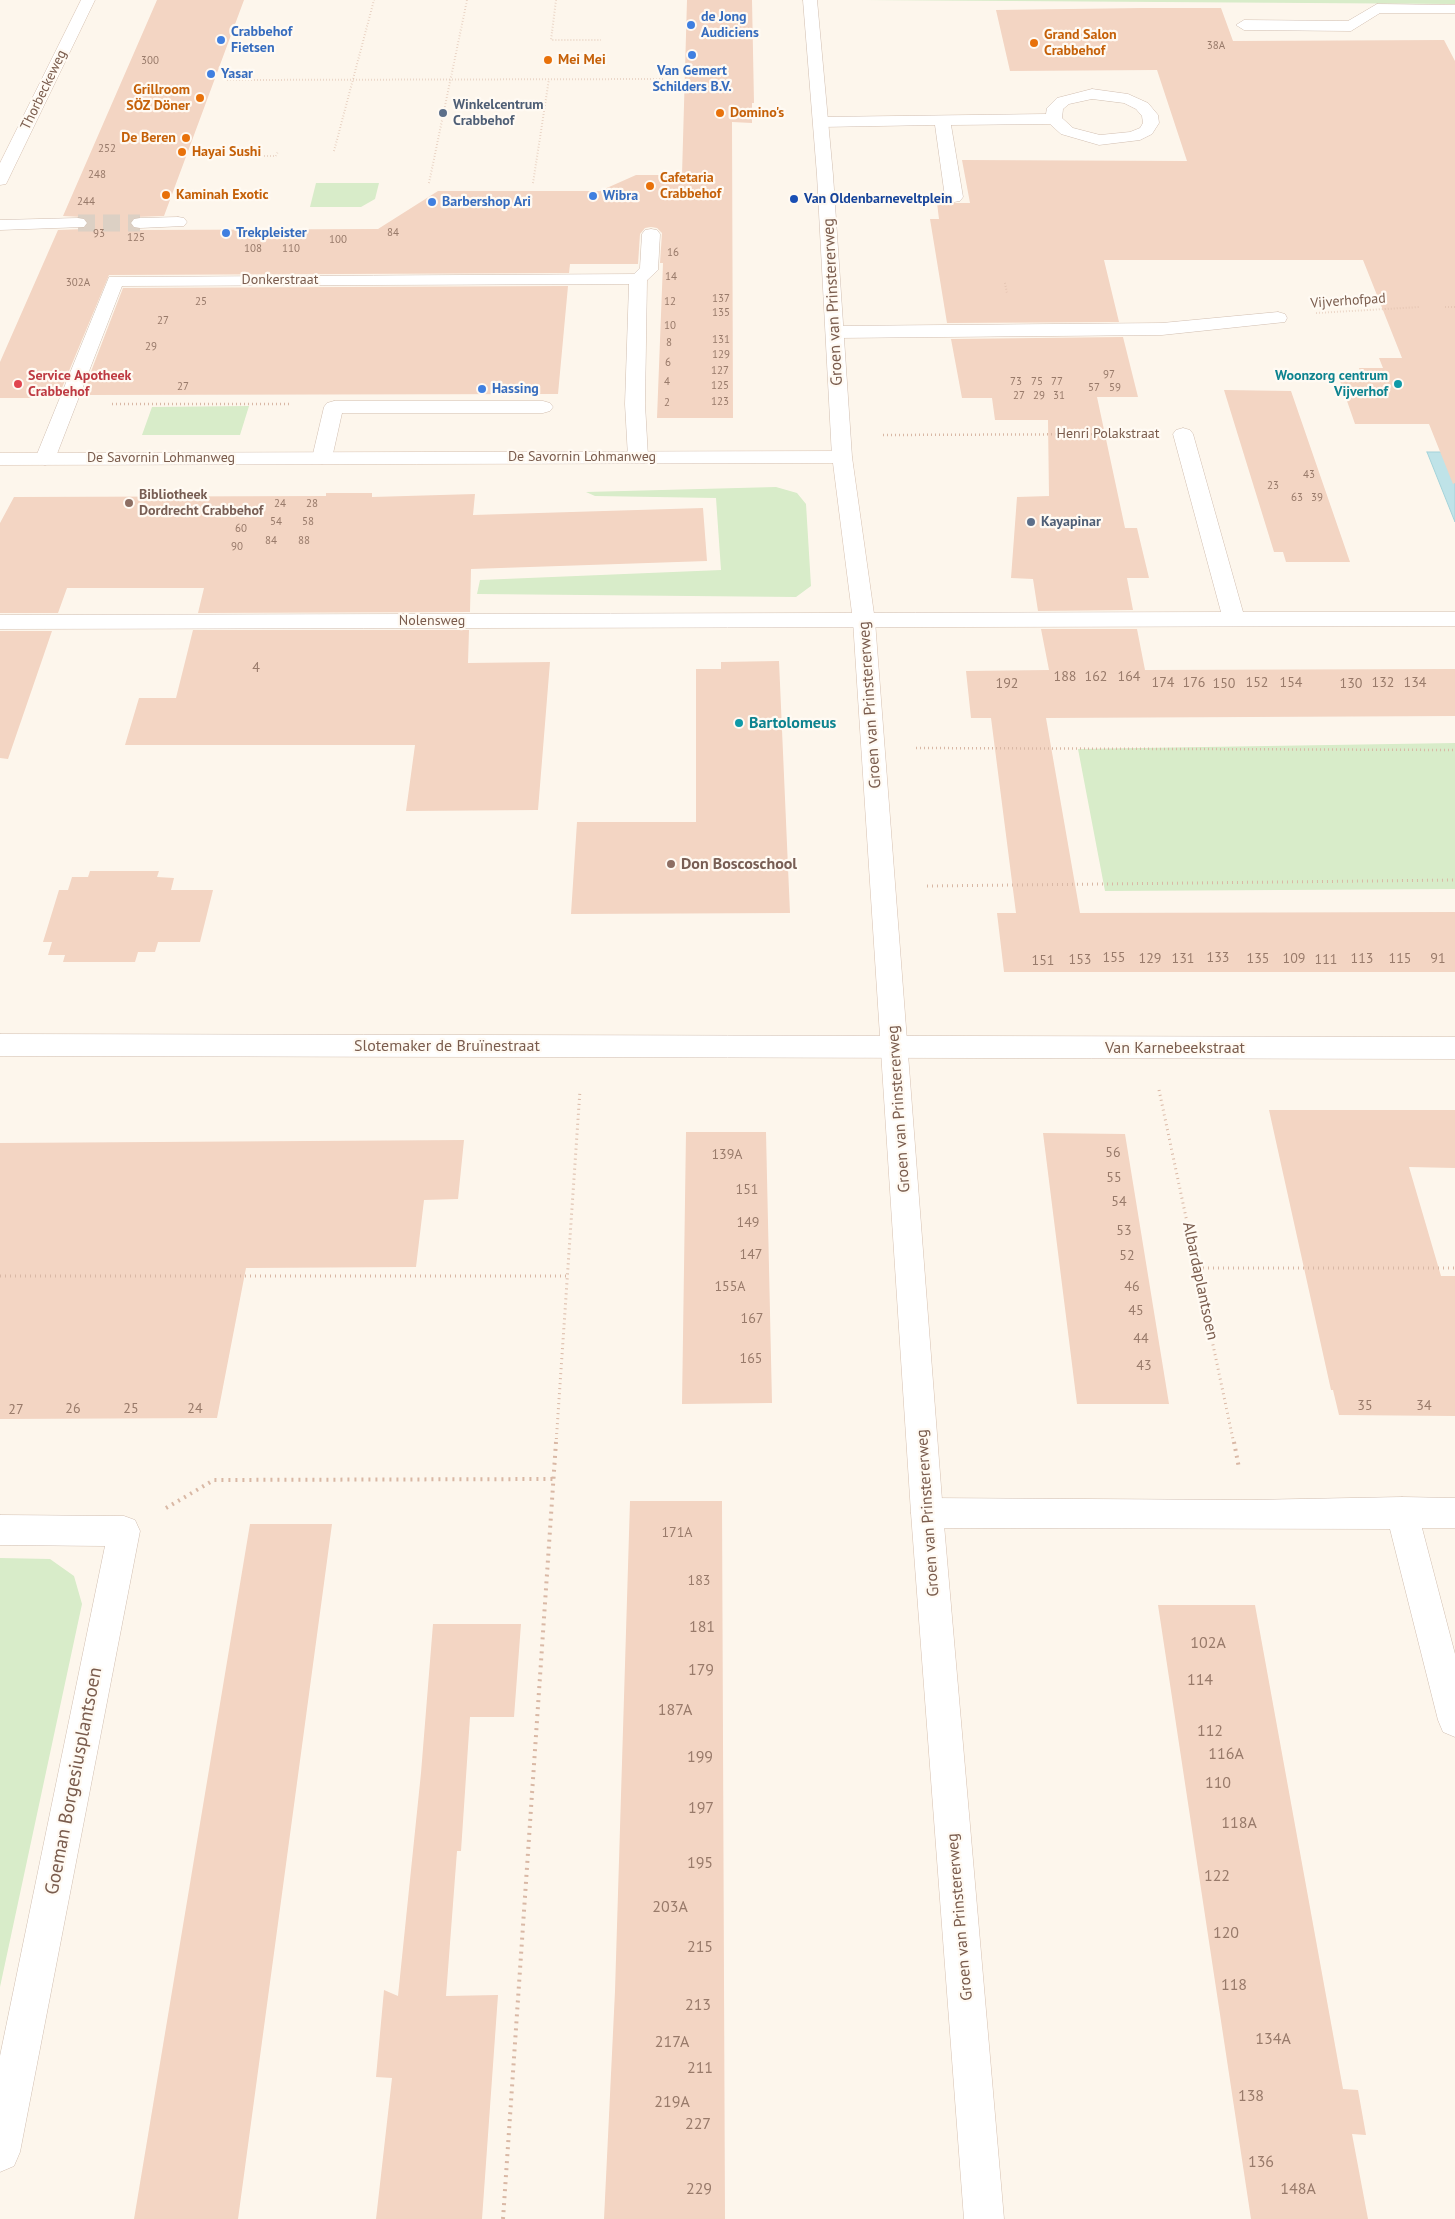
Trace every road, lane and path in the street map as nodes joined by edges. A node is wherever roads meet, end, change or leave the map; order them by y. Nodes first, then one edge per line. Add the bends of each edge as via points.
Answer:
1 (88, 0) edge
2 (374, 0) edge
3 (467, 0) edge
4 (556, 0) edge
5 (810, 0) edge
6 (1455, 8) edge
7 (1244, 25) dead end
8 (600, 40) dead end
9 (549, 78) junction
10 (353, 79) junction
11 (451, 79) junction
12 (664, 79) dead end
13 (227, 80) dead end
14 (1054, 119) junction
15 (942, 121) junction
16 (821, 122) junction
17 (278, 151) dead end
18 (334, 151) dead end
19 (200, 156) dead end
20 (0, 180) edge
21 (429, 183) dead end
22 (533, 183) dead end
23 (954, 197) dead end
24 (178, 222) dead end
25 (78, 223) tunnel mouth
26 (140, 223) tunnel mouth
27 (0, 225) edge
28 (650, 234) dead end
29 (638, 279) junction
30 (1420, 307) dead end
31 (1445, 307) dead end
32 (1455, 307) edge
33 (1278, 318) joint
34 (835, 332) junction
35 (543, 407) dead end
36 (1183, 434) joint
37 (841, 446) junction
38 (638, 457) junction
39 (322, 458) junction
40 (0, 459) edge
41 (45, 459) junction
42 (1234, 619) junction
43 (1455, 619) edge
44 (864, 621) junction
45 (0, 622) edge
46 (873, 749) junction
47 (1455, 750) edge
48 (1455, 880) edge
49 (884, 887) junction
50 (0, 1045) edge
51 (583, 1047) junction
52 (895, 1047) junction
53 (1150, 1048) junction
54 (1455, 1048) edge
55 (1198, 1268) junction
56 (1455, 1268) edge
57 (0, 1276) edge
58 (567, 1276) junction
59 (553, 1480) junction
60 (1402, 1512) junction
61 (1455, 1512) edge
62 (927, 1513) junction
63 (1249, 1515) junction
64 (0, 1530) edge
65 (124, 1532) junction
66 (1455, 1720) edge
67 (0, 2152) edge
68 (503, 2219) edge
69 (984, 2219) edge

1 - 20 street, Thorbeckeweg
2 - 10 path
3 - 11 path
4 - 8 path via 551,40
5 - 16 street, Groen van Prinstererweg
6 - 7 street via 1378,8 1351,26
9 - 11 path
9 - 12 path
9 - 22 path
10 - 11 path
10 - 13 path
10 - 18 path
11 - 21 path
14 - 14 street via 1067,132 1099,140 1134,137 1146,131 1151,123 1150,115 1142,106 1128,99 1092,94 1063,101 1055,108
14 - 15 street
15 - 16 street
15 - 23 street
16 - 34 street, Groen van Prinstererweg
17 - 19 path via 276,156
24 - 26 street
25 - 27 street
28 - 29 street via 649,270
29 - 38 street
29 - 41 street, Donkerstraat via 115,280
30 - 33 path, Vijverhofpad via 1344,310
31 - 32 path
33 - 34 street via 1162,329
34 - 37 street, Groen van Prinstererweg
35 - 39 street via 334,408
36 - 37 path, Henri Polakstraat
36 - 42 street, Henri Polakstraat
37 - 38 street, De Savornin Lohmanweg
37 - 44 street, Groen van Prinstererweg
38 - 39 street, De Savornin Lohmanweg
39 - 41 street, De Savornin Lohmanweg
40 - 41 street, De Savornin Lohmanweg
42 - 43 street
42 - 44 street
44 - 45 street, Nolensweg
44 - 46 street, Groen van Prinstererweg
46 - 47 path
46 - 49 street, Groen van Prinstererweg
48 - 49 path
49 - 52 street, Groen van Prinstererweg
50 - 51 street, Slotemaker de Bruïnestraat
51 - 52 street, Slotemaker de Bruïnestraat
51 - 58 path
52 - 53 street, Van Karnebeekstraat
52 - 62 street, Groen van Prinstererweg
53 - 54 street, Van Karnebeekstraat
53 - 55 path, Albardaplantsoen
55 - 56 path
55 - 63 path, Albardaplantsoen
57 - 58 path
58 - 59 path
59 - 65 path via 214,1480
59 - 68 path
60 - 61 street
60 - 63 street
60 - 66 street
62 - 63 street
62 - 69 street, Groen van Prinstererweg
64 - 65 street
65 - 67 street, Goeman Borgesiusplantsoen

